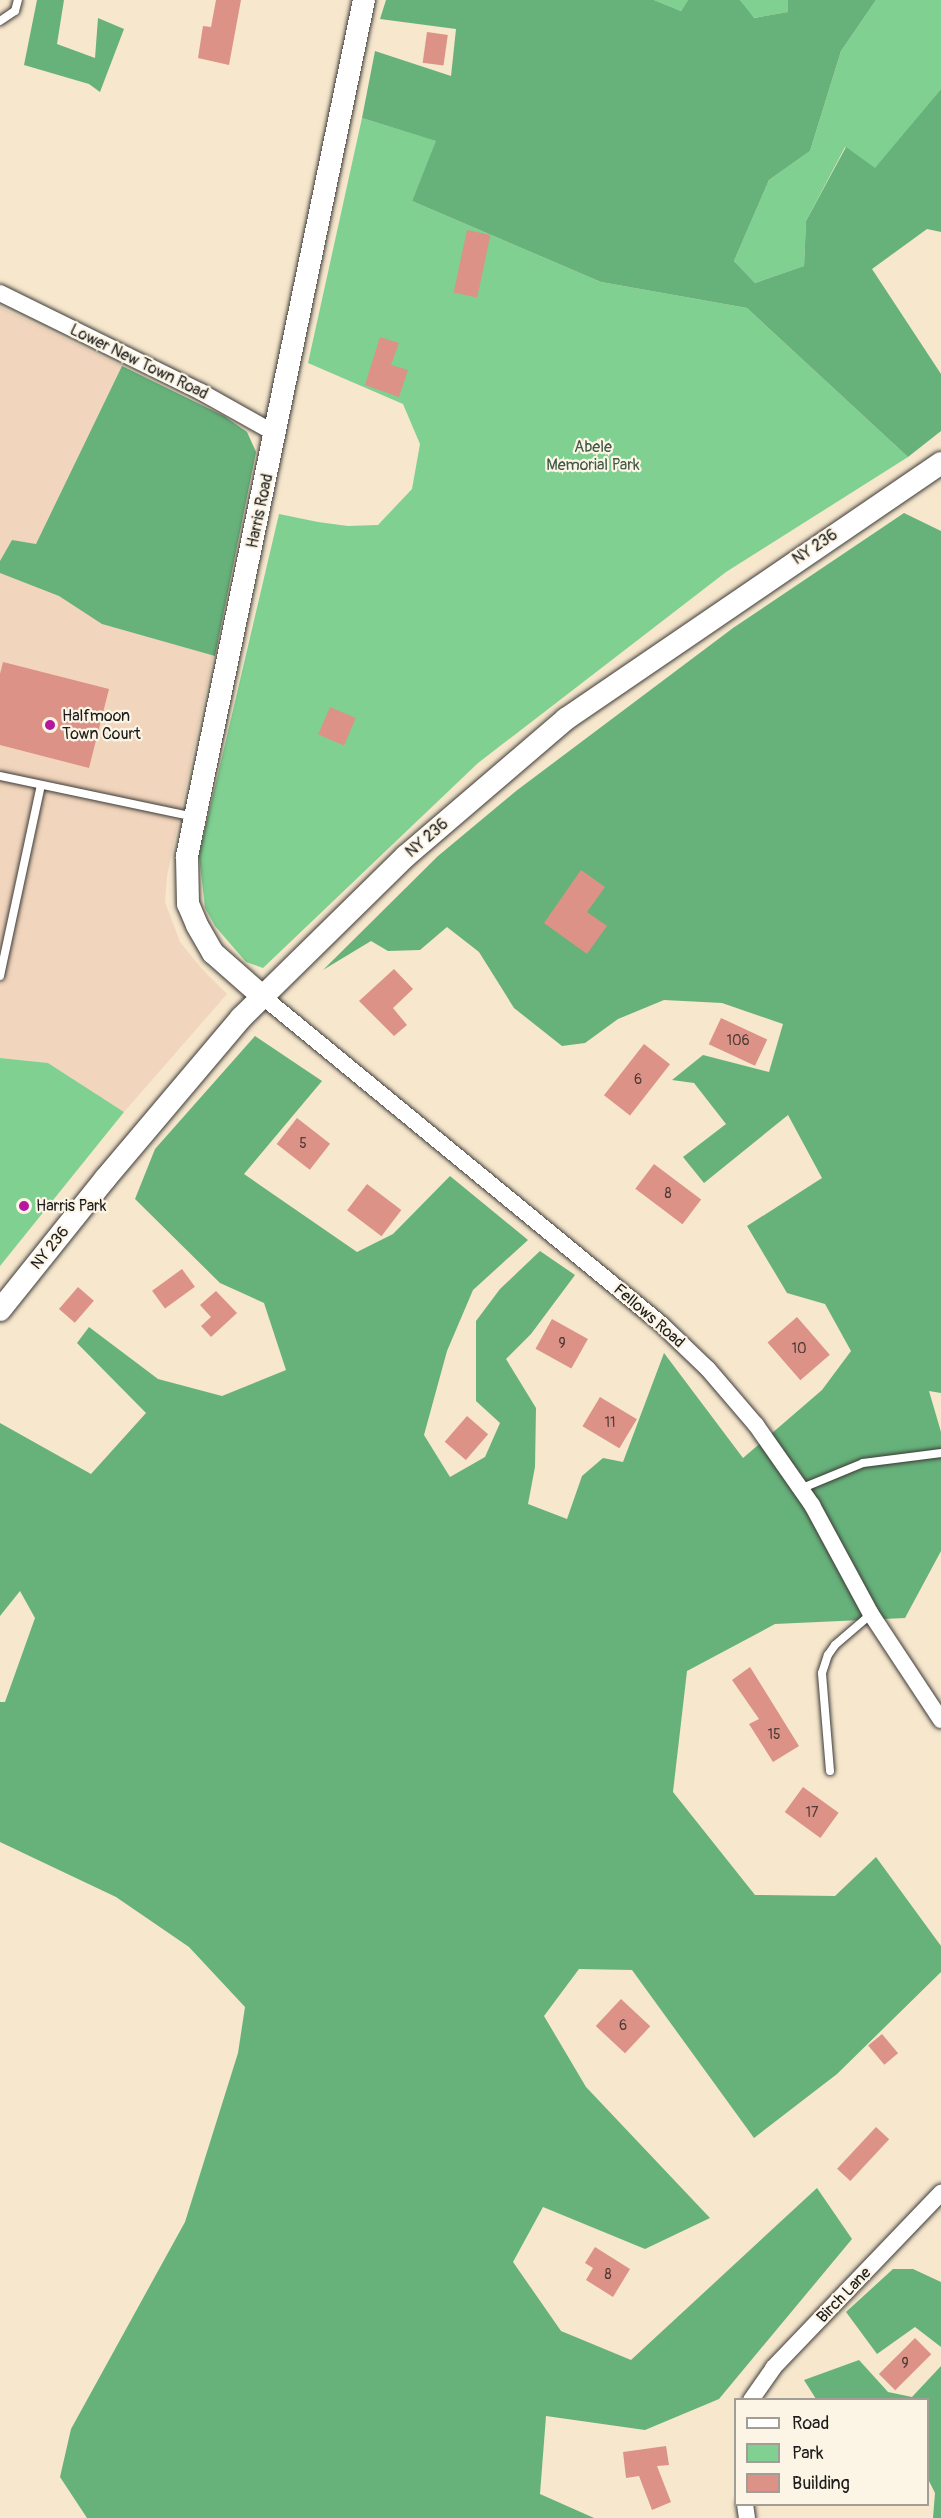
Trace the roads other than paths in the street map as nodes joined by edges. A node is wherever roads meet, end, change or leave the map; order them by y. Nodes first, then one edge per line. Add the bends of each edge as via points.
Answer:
1 (18, 0) edge
2 (364, 0) edge
3 (0, 21) edge
4 (0, 293) edge
5 (276, 434) junction
6 (941, 463) edge
7 (0, 776) edge
8 (40, 785) junction
9 (195, 817) junction
10 (0, 976) edge
11 (262, 996) junction
12 (0, 1310) edge
13 (941, 1453) edge
14 (800, 1489) junction
15 (871, 1614) junction
16 (941, 1720) edge
17 (830, 1771) dead end
18 (941, 2193) edge
19 (752, 2398) edge

1 - 3 lane via 15,11
2 - 5 main road, Harris Road
4 - 5 street, Lower New Town Road via 201,392
5 - 9 main road, Harris Road
6 - 11 main road, NY 236 / NY 236 via 566,719 406,856
7 - 8 lane
8 - 9 lane
8 - 10 lane
9 - 11 main road, Harris Road via 187,856 188,904 213,953
11 - 12 main road, NY 236 / NY 236 via 105,1179
11 - 14 street, Fellows Road via 661,1324 708,1369 756,1425
13 - 14 lane via 863,1463
14 - 15 street, Fellows Road
15 - 16 street, Fellows Road
15 - 17 lane via 835,1645 822,1673
18 - 19 street, Birch Lane via 773,2368

